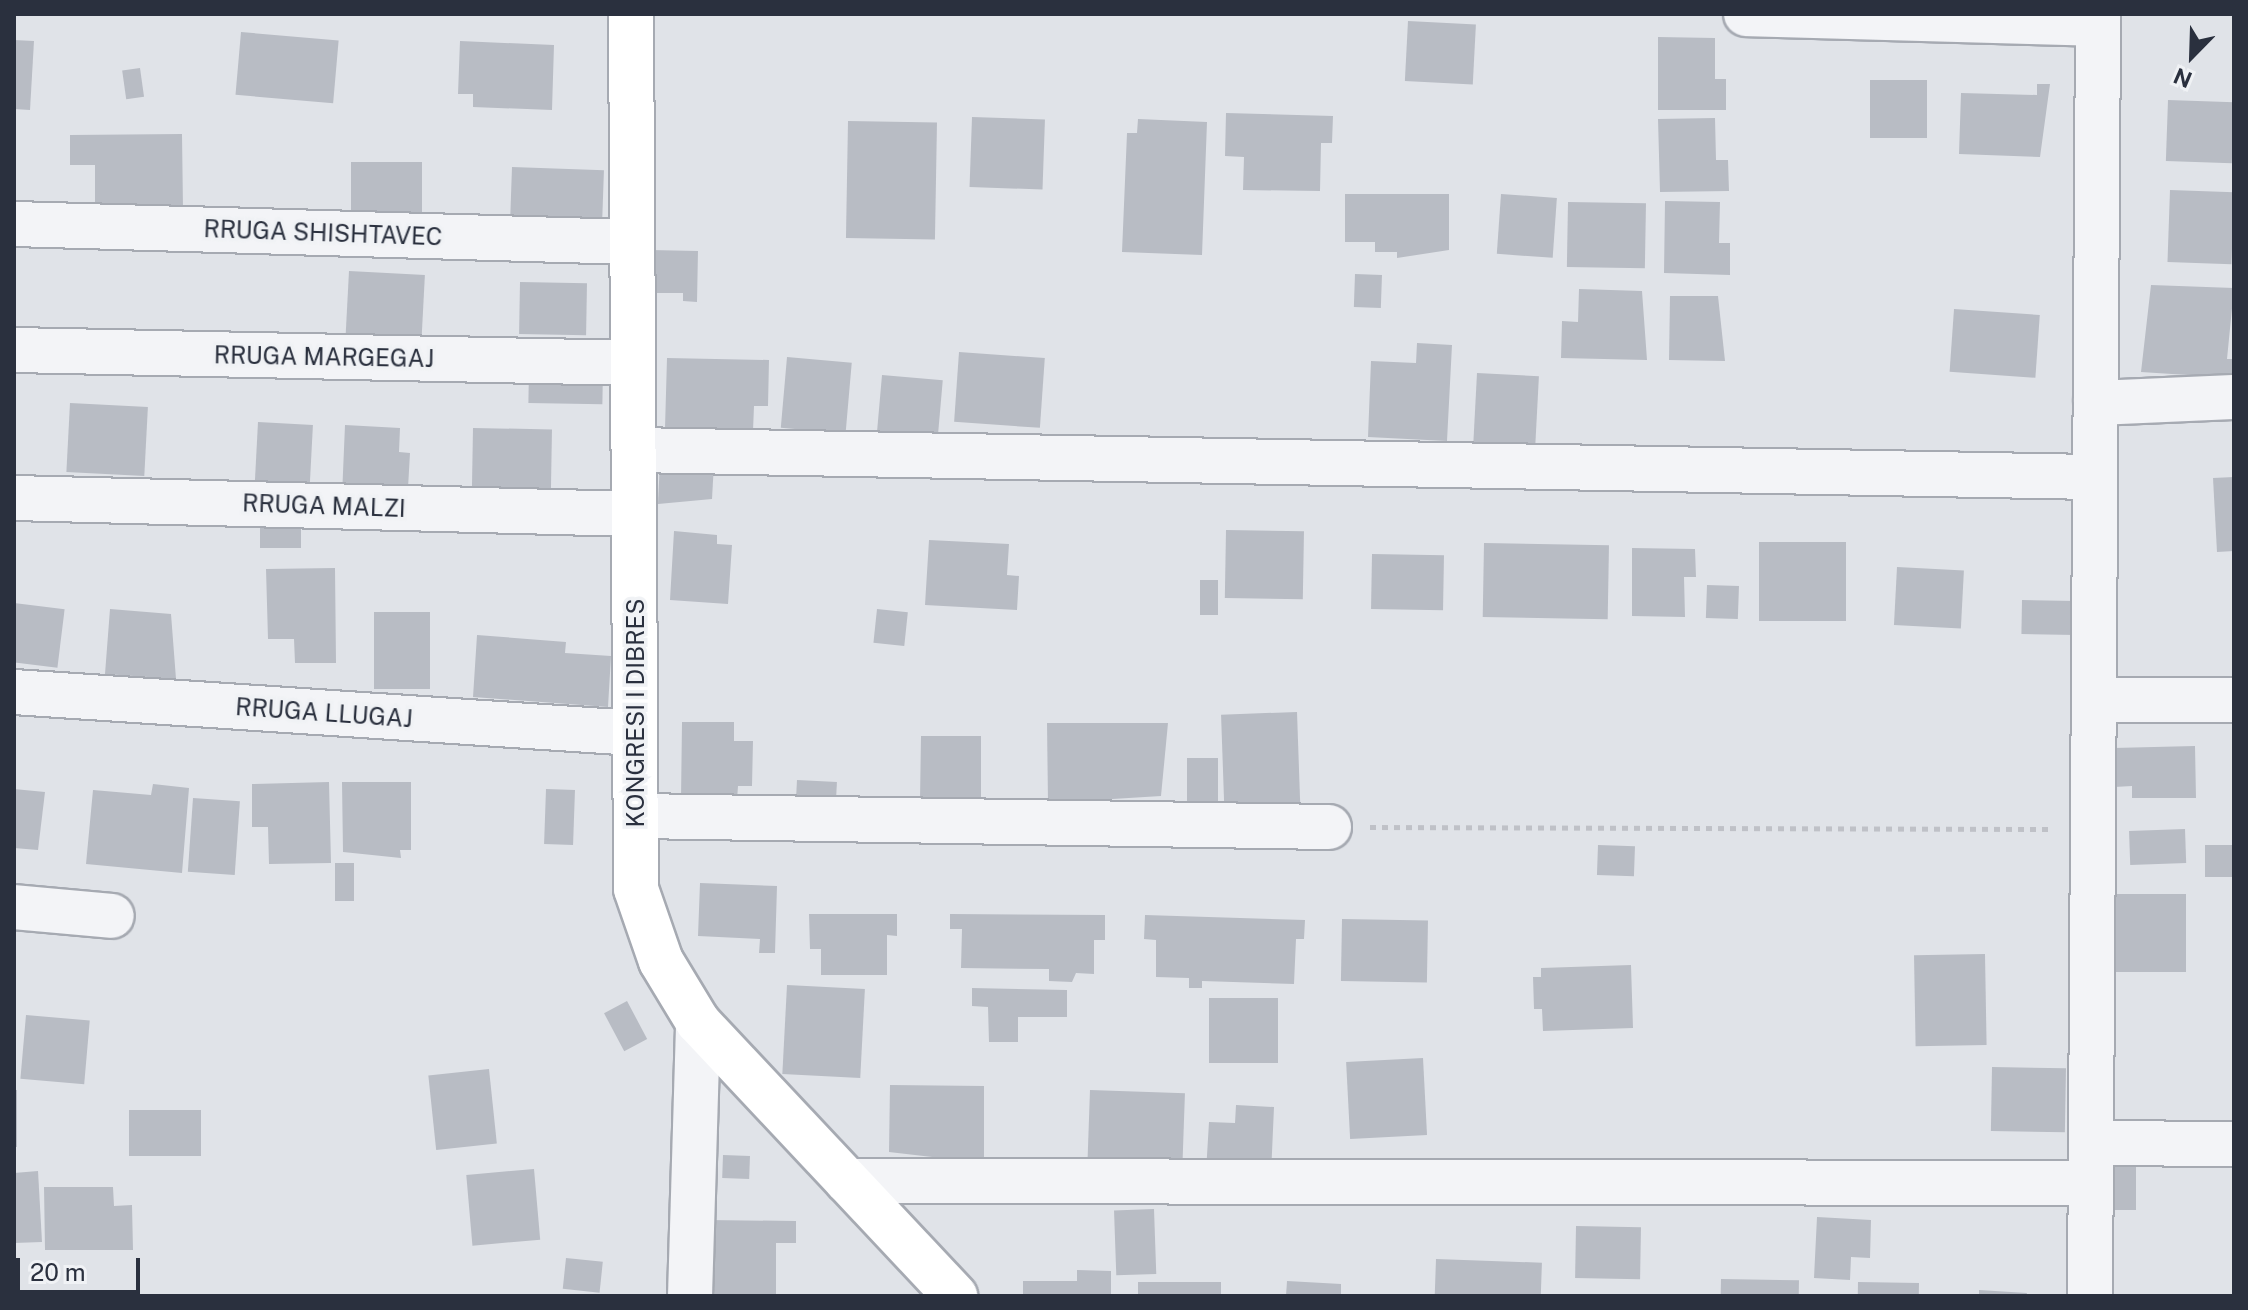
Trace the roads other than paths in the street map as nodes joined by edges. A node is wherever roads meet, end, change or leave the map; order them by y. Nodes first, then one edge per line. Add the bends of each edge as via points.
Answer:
1 (631, 14) edge
2 (1746, 14) edge
3 (2098, 19) edge
4 (14, 224) edge
5 (632, 242) junction
6 (14, 350) edge
7 (633, 363) junction
8 (2234, 397) edge
9 (2096, 403) junction
10 (634, 450) junction
11 (2095, 477) junction
12 (14, 498) edge
13 (634, 514) junction
14 (14, 692) edge
15 (2094, 700) junction
16 (2234, 700) edge
17 (635, 733) junction
18 (637, 816) junction
19 (1329, 827) road end
20 (14, 907) edge
21 (112, 916) dead end
22 (698, 1022) junction
23 (2234, 1144) edge
24 (2091, 1163) junction
25 (847, 1181) junction
26 (690, 1296) edge
27 (955, 1296) edge
28 (2090, 1296) edge

1 - 5 street, KONGRESI I DIBRES
2 - 3 street
3 - 9 street
4 - 5 street, RRUGA SHISHTAVEC
5 - 7 street, KONGRESI I DIBRES
6 - 7 street, RRUGA MARGEGAJ
7 - 10 street, KONGRESI I DIBRES
8 - 9 street
9 - 11 street
10 - 11 street
10 - 13 street, KONGRESI I DIBRES
11 - 15 street
12 - 13 street, RRUGA MALZI
13 - 17 street, KONGRESI I DIBRES
14 - 17 street, RRUGA LLUGAJ
15 - 16 street
15 - 24 street
17 - 18 street, KONGRESI I DIBRES
18 - 19 street
18 - 22 street, KONGRESI I DIBRES via 636,889 661,961
20 - 21 street
22 - 25 street, KONGRESI I DIBRES
22 - 26 street
23 - 24 street
24 - 25 street
24 - 28 street
25 - 27 street, KONGRESI I DIBRES

